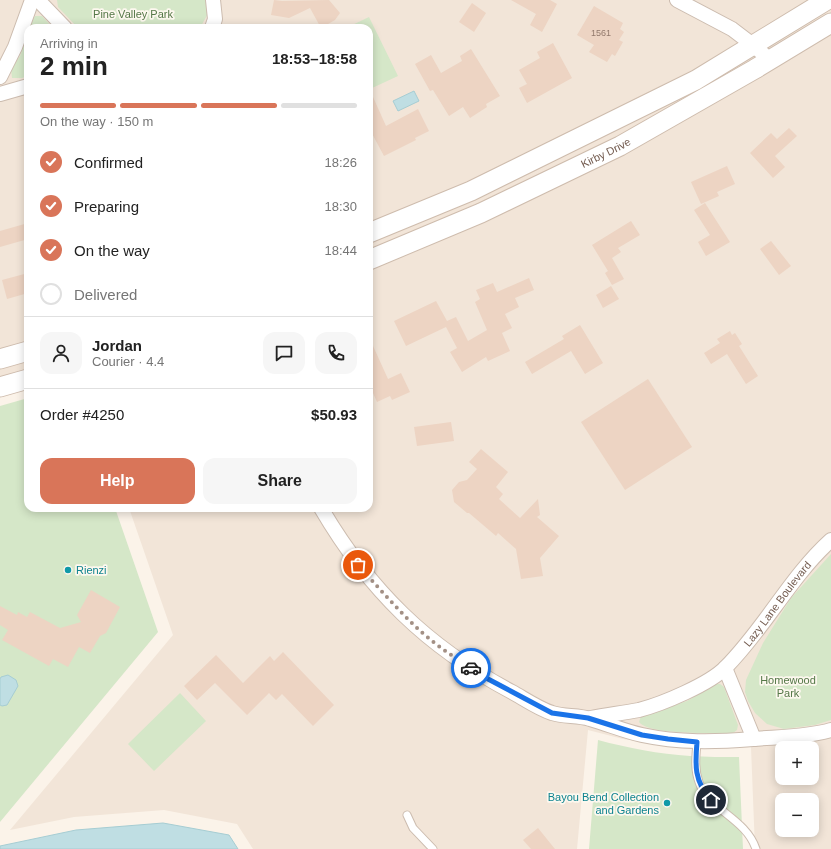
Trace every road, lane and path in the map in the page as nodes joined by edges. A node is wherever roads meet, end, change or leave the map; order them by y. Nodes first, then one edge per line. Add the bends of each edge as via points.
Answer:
1 (32, 0) edge
2 (38, 0) edge
3 (213, 0) edge
4 (677, 0) edge
5 (827, 0) edge
6 (831, 23) edge
7 (61, 24) edge
8 (213, 24) edge
9 (753, 45) junction
10 (770, 60) junction
11 (0, 77) edge
12 (24, 87) edge
13 (0, 94) edge
14 (373, 231) edge
15 (373, 258) edge
16 (24, 352) edge
17 (0, 359) edge
18 (24, 380) edge
19 (0, 387) edge
20 (323, 512) edge
21 (831, 540) edge
22 (725, 668) junction
23 (588, 718) junction
24 (831, 730) edge
25 (754, 739) junction
26 (697, 742) junction
27 (407, 815) dead end
28 (433, 849) edge
29 (756, 849) edge

1 - 11 street via 15,47
2 - 7 street
3 - 8 street
4 - 9 street via 732,30
5 - 9 main road
6 - 10 main road, Kirby Drive
9 - 10 street
9 - 14 main road via 696,80 478,187
10 - 15 main road, Kirby Drive via 620,146 481,213
12 - 13 street
16 - 17 main road
18 - 19 main road
20 - 23 street, Lazy Lane Boulevard via 358,565 391,602 418,629 453,657 552,713
21 - 22 street, Lazy Lane Boulevard via 798,575 748,643
22 - 23 street, Lazy Lane Boulevard via 705,682 670,699 640,709
22 - 25 street
23 - 26 street, Lazy Lane Boulevard via 642,735
24 - 25 street, Lazy Lane Boulevard
25 - 26 street, Lazy Lane Boulevard
26 - 29 lane via 695,766 699,783 711,800 743,827
27 - 28 lane via 413,828

